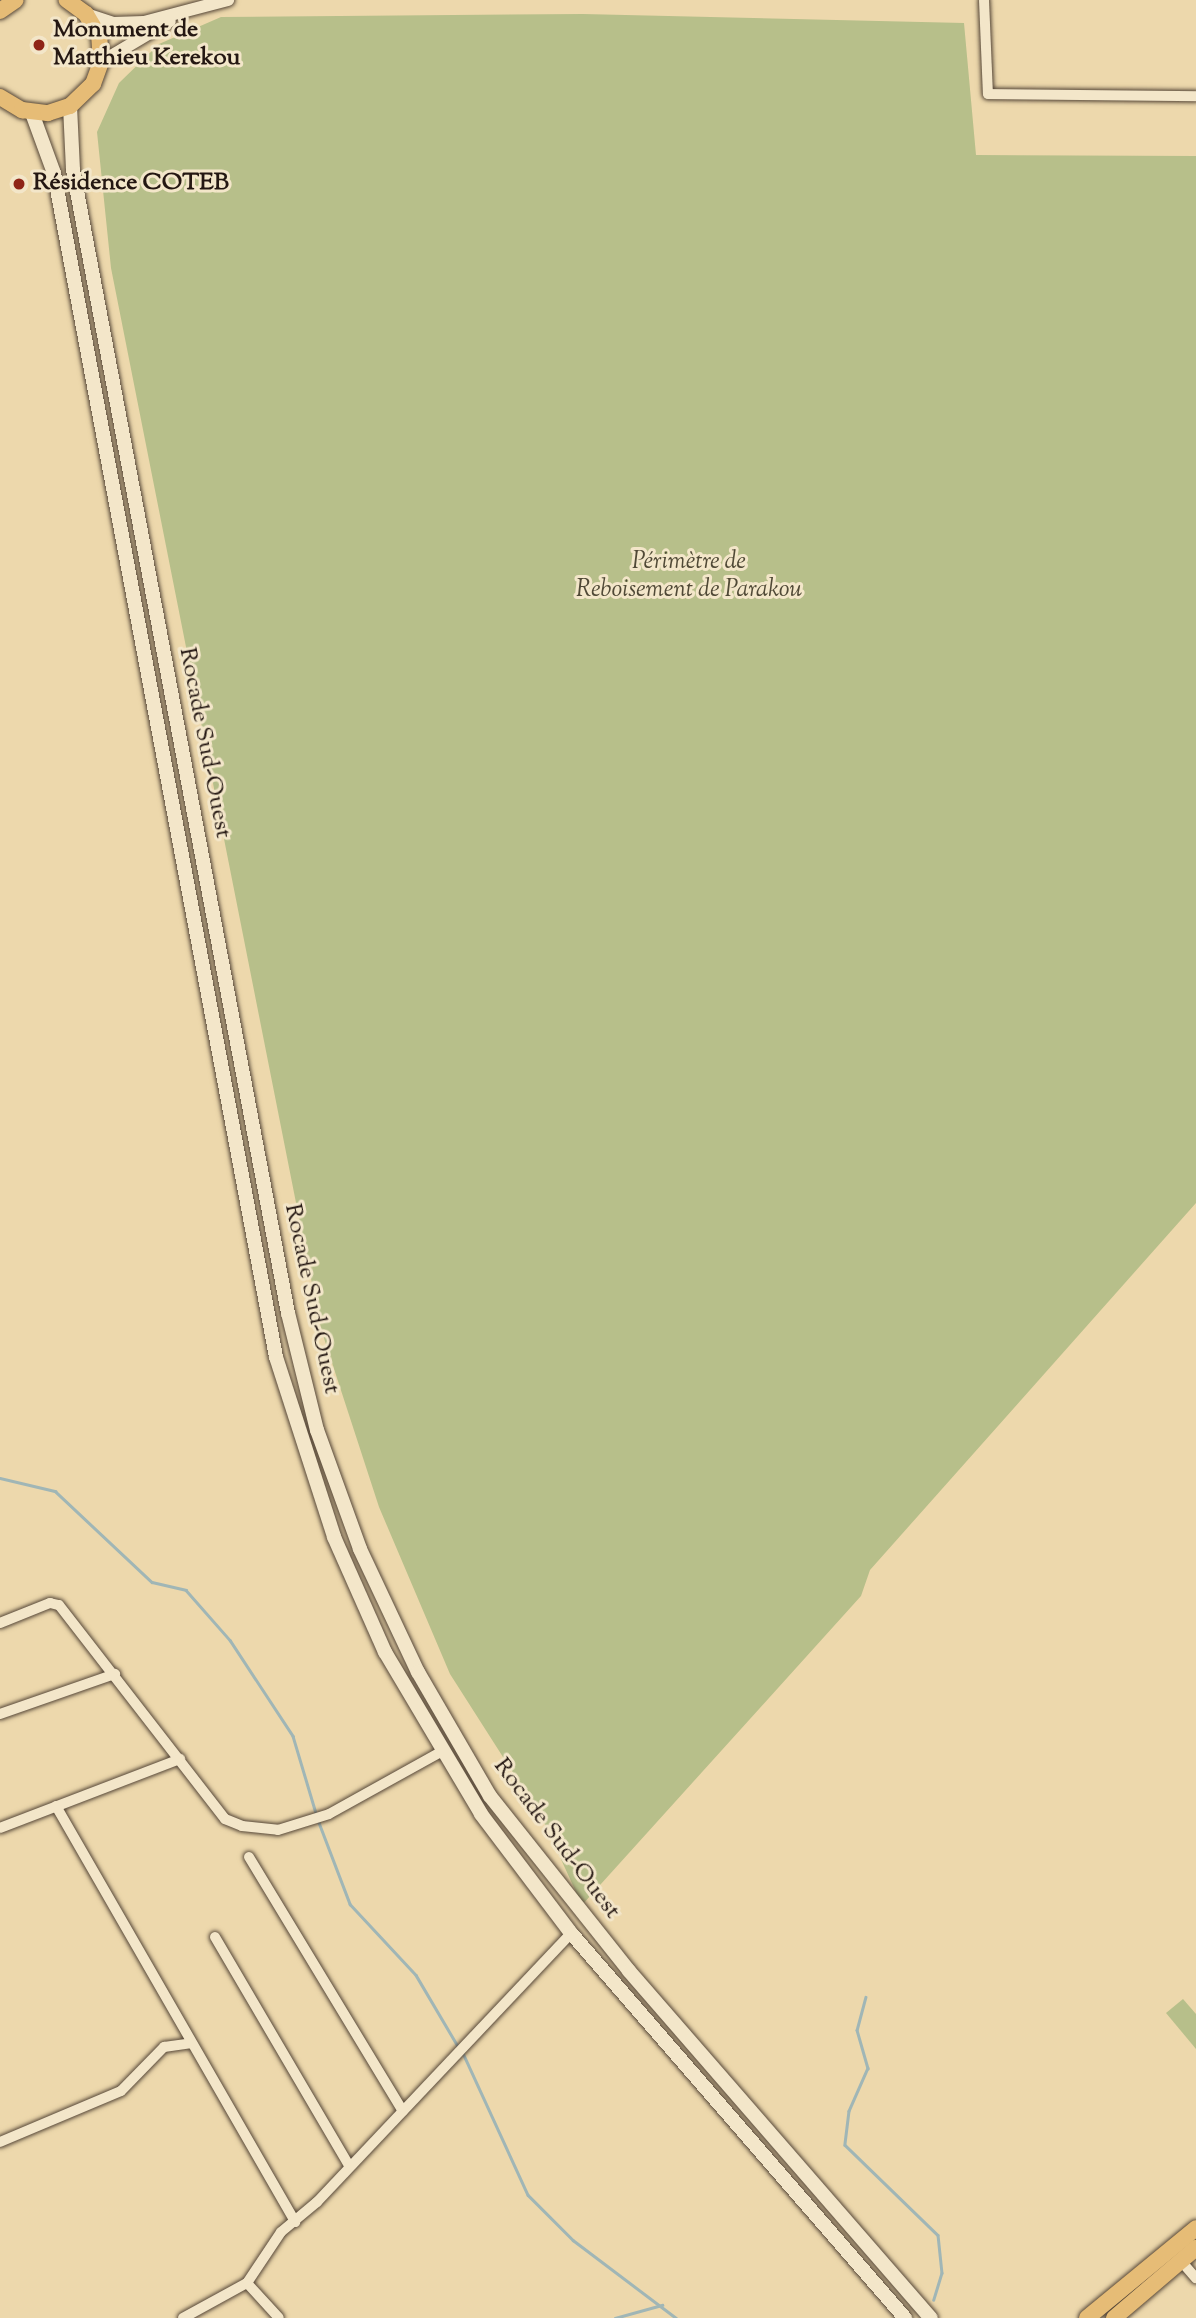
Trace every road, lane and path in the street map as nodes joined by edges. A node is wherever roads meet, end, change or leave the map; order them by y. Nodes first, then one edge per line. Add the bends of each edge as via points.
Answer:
1 (16, 0) edge
2 (228, 0) edge
3 (984, 0) edge
4 (69, 1) edge
5 (192, 10) junction
6 (0, 11) edge
7 (86, 14) junction
8 (101, 62) junction
9 (1196, 96) edge
10 (0, 97) edge
11 (70, 106) junction
12 (32, 113) junction
13 (0, 1623) edge
14 (115, 1674) junction
15 (0, 1714) edge
16 (441, 1752) junction
17 (180, 1759) junction
18 (56, 1806) junction
19 (0, 1828) edge
20 (250, 1857) dead end
21 (571, 1934) junction
22 (215, 1937) dead end
23 (192, 2043) junction
24 (403, 2112) junction
25 (0, 2142) edge
26 (349, 2165) junction
27 (295, 2222) junction
28 (1196, 2228) edge
29 (1196, 2248) edge
30 (1181, 2261) junction
31 (1196, 2278) edge
32 (247, 2283) junction
33 (183, 2318) edge
34 (279, 2318) edge
35 (905, 2318) edge
36 (931, 2318) edge
37 (1087, 2318) edge
38 (1114, 2318) edge

1 - 6 main road
2 - 5 street
3 - 9 street via 988,94
4 - 7 main road
5 - 7 street via 127,23
5 - 8 street
7 - 8 main road via 99,36
8 - 11 main road via 89,91
10 - 12 main road
11 - 12 main road
11 - 36 main road, Rocade Sud-Ouest via 73,170 288,1313 317,1430 356,1538 418,1672 491,1796 629,1971
12 - 16 main road, Rocade Sud-Ouest via 54,173 276,1357 334,1537 385,1653
13 - 14 street via 50,1602 59,1605
14 - 15 street
14 - 17 street
16 - 17 street via 330,1814 278,1830 225,1819
16 - 21 main road, Rocade Sud-Ouest
17 - 18 street
18 - 19 street
18 - 23 street
20 - 24 street
21 - 24 street
21 - 35 main road, Rocade Sud-Ouest
22 - 26 street
23 - 25 street via 164,2047 121,2091
23 - 27 street
24 - 26 street
26 - 27 street
27 - 32 street via 272,2241
28 - 37 main road
29 - 30 main road
30 - 31 street
30 - 38 main road
32 - 33 street
32 - 34 street

